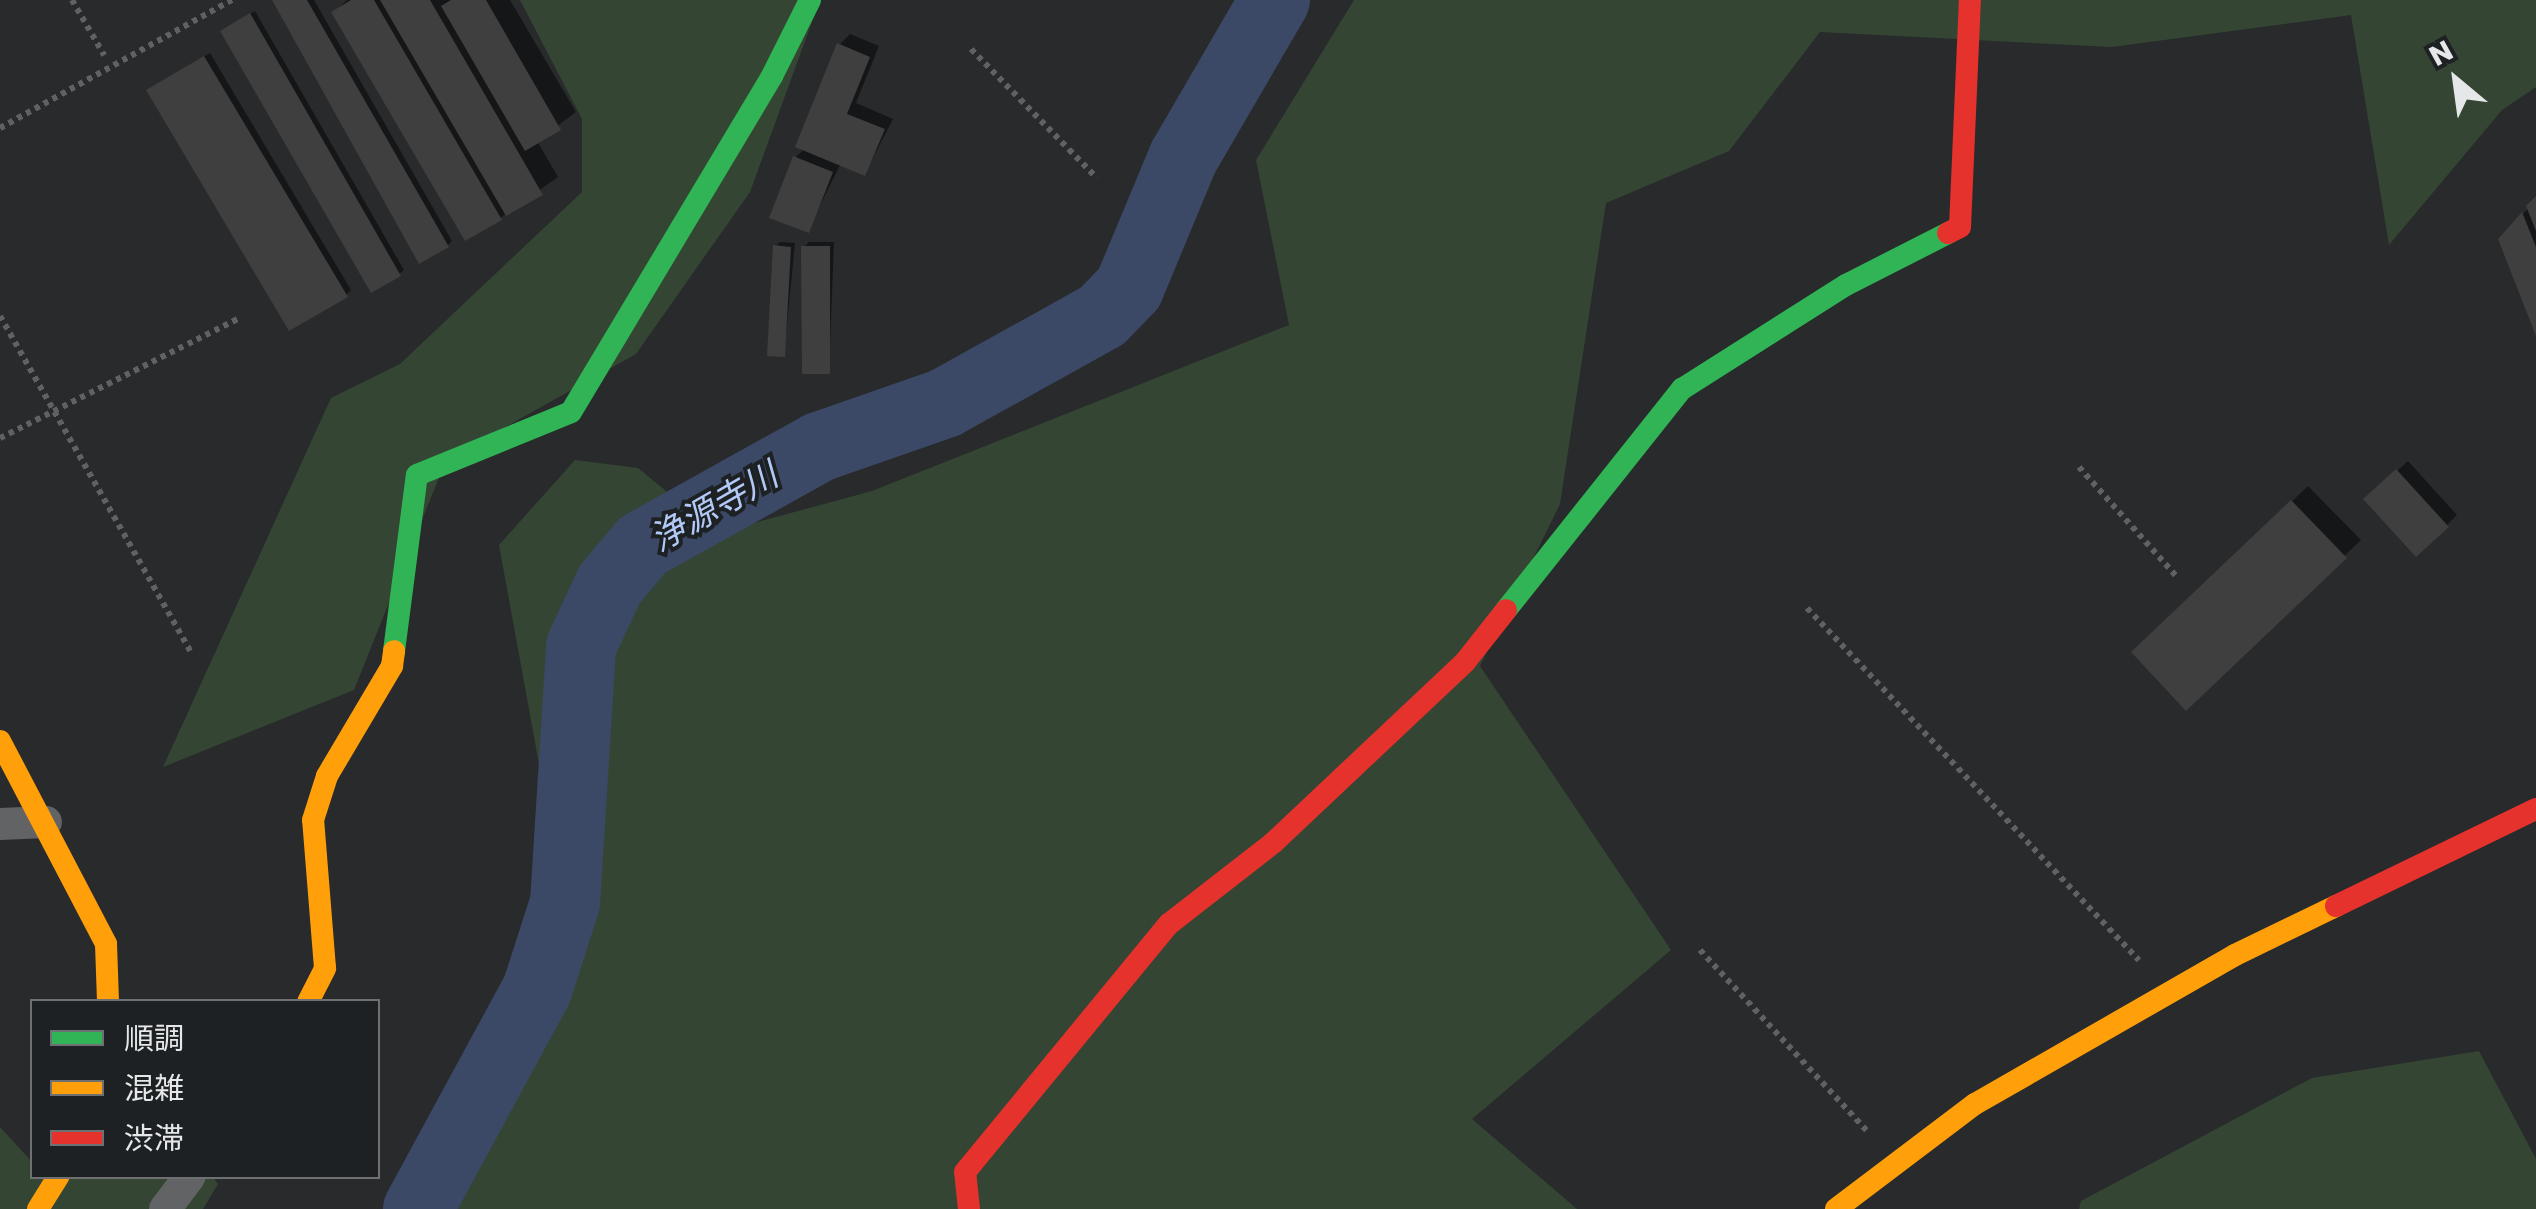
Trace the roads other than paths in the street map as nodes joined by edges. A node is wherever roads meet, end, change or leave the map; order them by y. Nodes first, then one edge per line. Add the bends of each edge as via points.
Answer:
1 (810, 0) edge
2 (1970, 0) edge
3 (0, 741) edge
4 (2536, 808) edge
5 (46, 822) junction
6 (0, 824) edge
7 (108, 999) edge
8 (310, 999) edge
9 (57, 1179) edge
10 (188, 1179) edge
11 (38, 1209) edge
12 (166, 1209) edge
13 (969, 1209) edge
14 (1836, 1209) edge

1 - 8 street via 772,76 572,412 417,475 392,666 327,776 313,820 325,968
2 - 13 street via 1960,227 1846,285 1682,389 1465,662 1274,843 1169,924 964,1172
3 - 5 street
4 - 14 street via 2235,956 1992,1094
5 - 6 street
5 - 7 street via 106,944
9 - 11 street
10 - 12 street

